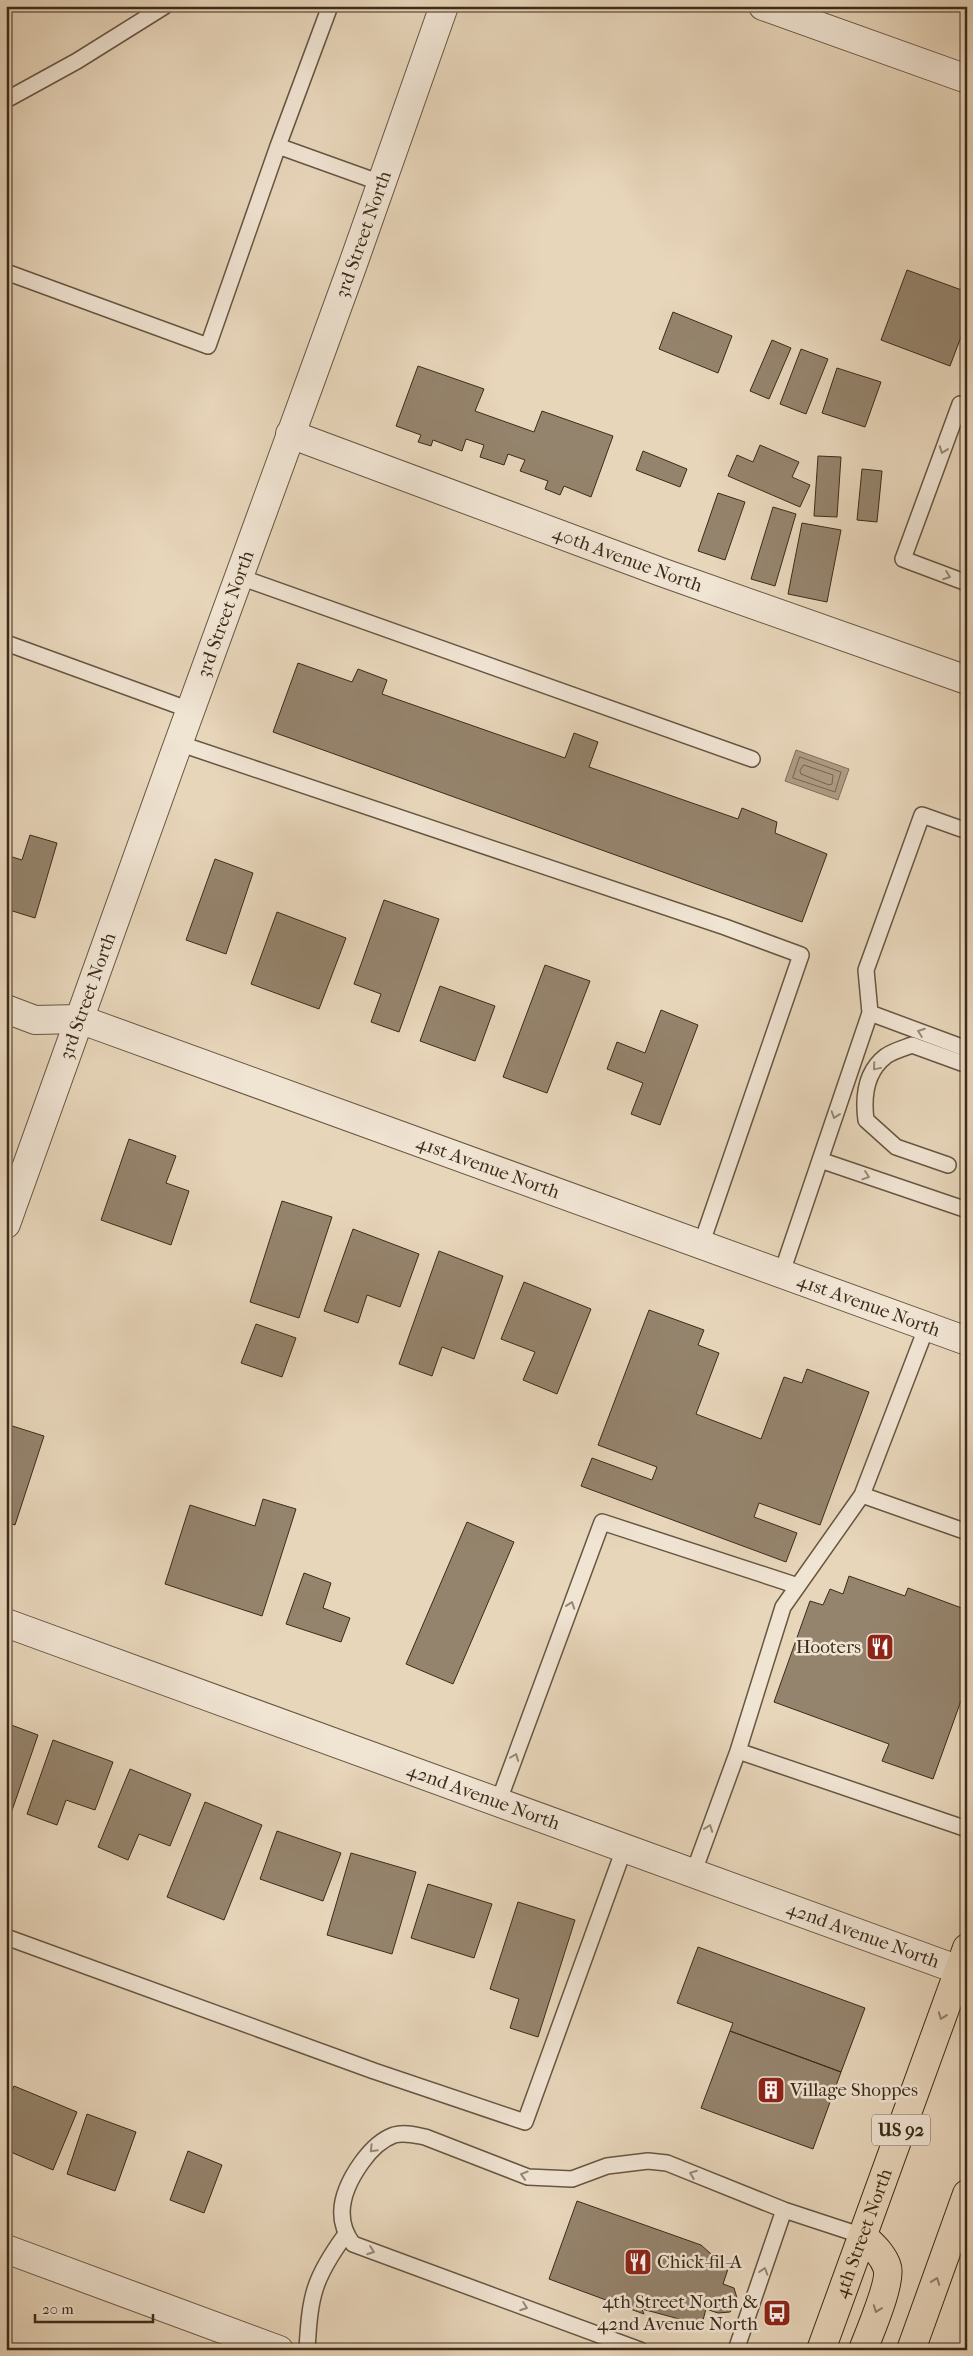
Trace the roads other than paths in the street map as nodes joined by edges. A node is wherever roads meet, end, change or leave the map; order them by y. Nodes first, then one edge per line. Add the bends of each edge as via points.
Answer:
1 (165, 6) edge
2 (330, 6) edge
3 (444, 6) edge
4 (767, 7) edge
5 (967, 79) edge
6 (6, 100) edge
7 (278, 146) junction
8 (380, 182) junction
9 (6, 272) edge
10 (963, 406) edge
11 (290, 434) junction
12 (240, 577) junction
13 (967, 583) edge
14 (6, 643) edge
15 (967, 680) edge
16 (190, 710) junction
17 (178, 743) junction
18 (752, 759) dead end
19 (967, 830) edge
20 (6, 1010) edge
21 (870, 1013) junction
22 (79, 1019) junction
23 (967, 1050) edge
24 (967, 1065) edge
25 (820, 1160) junction
26 (948, 1165) dead end
27 (967, 1210) edge
28 (6, 1224) edge
29 (701, 1245) junction
30 (781, 1275) junction
31 (926, 1326) junction
32 (967, 1341) edge
33 (862, 1495) junction
34 (967, 1532) edge
35 (798, 1586) junction
36 (6, 1623) edge
37 (738, 1751) junction
38 (498, 1803) junction
39 (967, 1829) edge
40 (624, 1849) junction
41 (693, 1874) junction
42 (6, 1937) edge
43 (963, 1959) edge
44 (967, 2194) edge
45 (784, 2210) junction
46 (346, 2234) junction
47 (862, 2236) junction
48 (6, 2249) edge
49 (280, 2350) edge
50 (307, 2350) edge
51 (640, 2350) edge
52 (736, 2350) edge
53 (821, 2350) edge
54 (863, 2350) edge
55 (911, 2350) edge

1 - 6 lane via 77,61
2 - 7 lane
3 - 8 street, 3rd Street North
4 - 5 street
7 - 8 lane
7 - 9 lane via 208,346
8 - 11 street, 3rd Street North
10 -> 13 lane via 903,560
11 - 12 street, 3rd Street North
11 - 15 street, 40th Avenue North via 661,572
12 - 16 street, 3rd Street North
12 - 18 lane
14 - 16 lane
16 - 17 street, 3rd Street North
17 - 22 street, 3rd Street North
17 - 29 lane via 801,955
19 - 21 lane via 922,815 866,970
20 - 22 street, 41st Avenue North via 35,1020
23 -> 21 lane
21 -> 25 lane
22 - 28 street, 3rd Street North
22 - 29 street, 41st Avenue North
24 -> 26 lane via 912,1045 886,1056 870,1075 863,1099 866,1120 896,1146
25 -> 27 lane
25 - 30 lane
29 - 30 street, 41st Avenue North
30 - 31 street, 41st Avenue North
31 - 32 street, 41st Avenue North
31 - 33 lane
33 - 34 lane
33 - 35 lane
35 - 37 lane via 783,1607
38 -> 35 lane via 602,1522
36 - 38 street, 42nd Avenue North
37 - 39 lane
41 -> 37 lane
38 - 40 street, 42nd Avenue North
40 - 41 street, 42nd Avenue North
40 - 42 lane via 525,2122 374,2071
41 - 43 street, 42nd Avenue North
43 -> 47 main road, 4th Street North / US 92
55 -> 44 main road
45 -> 46 lane via 667,2163 648,2161 607,2166 572,2179 544,2179 528,2177 425,2137 409,2134 395,2135 380,2142 353,2175 342,2203
45 - 47 lane
52 -> 45 lane
46 - 50 lane via 316,2281 309,2310
46 -> 51 lane via 353,2244
47 - 53 main road, 4th Street North / US 92
47 -> 54 main road via 879,2252 888,2268
48 - 49 street

